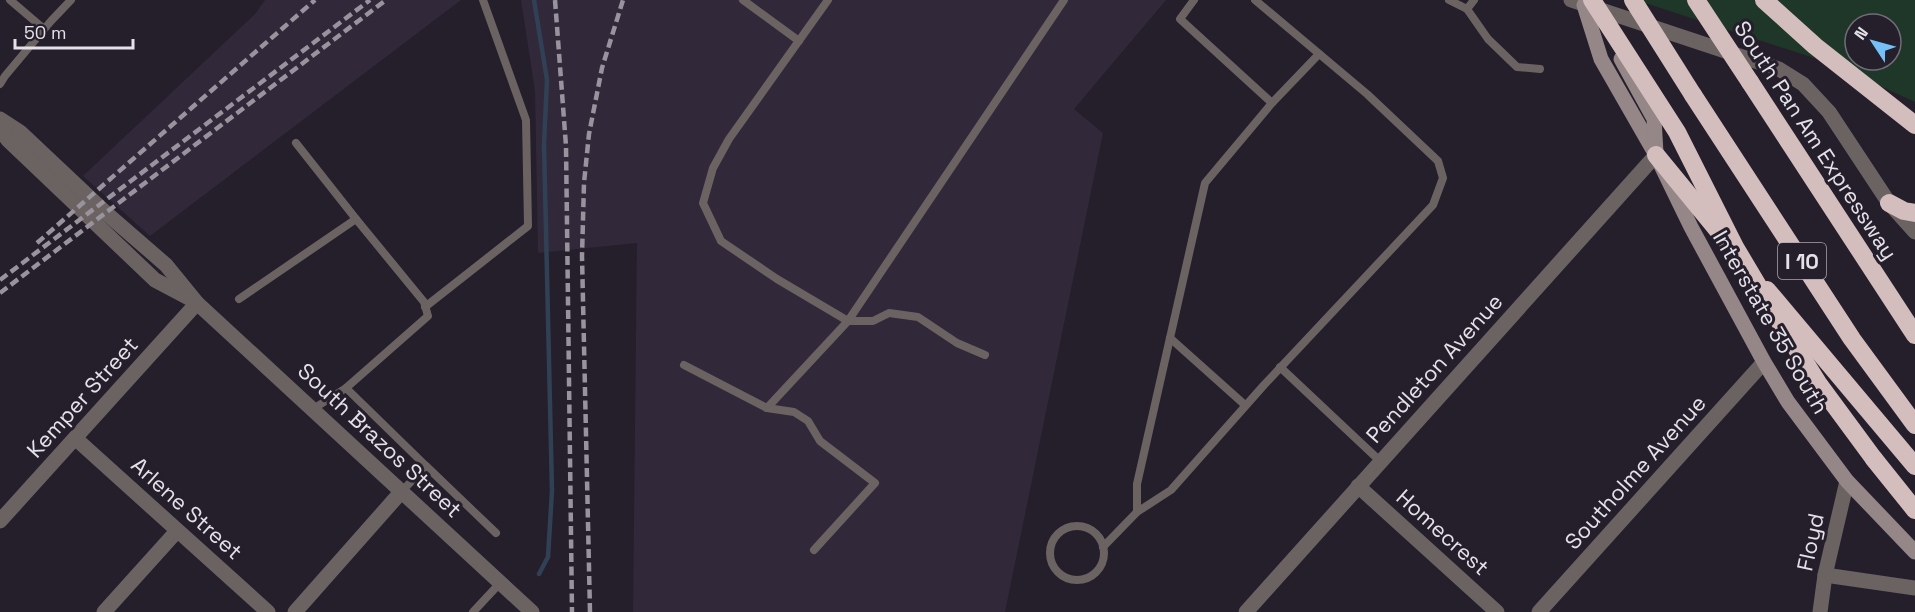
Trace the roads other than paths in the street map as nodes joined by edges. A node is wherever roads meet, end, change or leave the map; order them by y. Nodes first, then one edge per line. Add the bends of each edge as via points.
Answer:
1 (10, 0) edge
2 (71, 0) edge
3 (483, 0) edge
4 (743, 0) edge
5 (828, 0) edge
6 (1064, 0) edge
7 (1194, 0) edge
8 (1255, 0) edge
9 (1449, 0) edge
10 (1474, 0) edge
11 (1633, 0) edge
12 (1696, 0) edge
13 (1764, 0) edge
14 (1582, 2) edge
15 (1467, 9) junction
16 (44, 29) junction
17 (799, 41) junction
18 (1319, 54) junction
19 (1540, 69) dead end
20 (0, 84) edge
21 (1272, 103) junction
22 (0, 119) edge
23 (1915, 125) edge
24 (0, 129) edge
25 (296, 143) dead end
26 (1656, 155) junction
27 (1889, 203) junction
28 (1915, 213) edge
29 (356, 219) junction
30 (1915, 232) edge
31 (239, 299) dead end
32 (196, 303) junction
33 (425, 308) junction
34 (848, 321) junction
35 (1915, 335) edge
36 (1170, 338) junction
37 (985, 355) dead end
38 (1764, 362) junction
39 (684, 365) dead end
40 (1280, 367) junction
41 (346, 388) junction
42 (1245, 405) junction
43 (766, 408) junction
44 (313, 409) junction
45 (1915, 424) edge
46 (75, 438) junction
47 (1380, 461) junction
48 (426, 466) junction
49 (1915, 466) edge
50 (1847, 481) junction
51 (1358, 486) junction
52 (402, 491) junction
53 (1915, 510) edge
54 (1137, 512) junction
55 (0, 521) edge
56 (177, 531) junction
57 (496, 533) dead end
58 (1103, 547) junction
59 (814, 550) dead end
60 (1915, 552) edge
61 (1825, 575) junction
62 (501, 582) junction
63 (1915, 588) edge
64 (104, 612) edge
65 (268, 612) edge
66 (295, 612) edge
67 (473, 612) edge
68 (532, 612) edge
69 (1246, 612) edge
70 (1497, 612) edge
71 (1539, 612) edge
72 (1820, 612) edge

1 - 16 lane
2 - 16 lane
3 - 33 lane via 526,120 528,226
4 - 17 lane
5 - 17 lane
6 - 34 lane
7 - 21 lane via 1180,19
8 - 18 lane
9 - 15 lane
10 - 15 lane
11 - 45 highway, I 10, bridge via 1852,339
12 - 35 highway, South Pan Am Expressway / I 10, bridge
13 - 23 highway
14 - 26 main road, Interstate 35 South via 1601,59
14 - 27 street via 1779,69 1803,84 1829,112
14 - 53 highway, bridge via 1677,132 1736,247 1818,383
15 - 19 lane via 1488,39 1517,67
16 - 20 lane
17 - 34 lane via 729,139 713,168 703,203 721,241
18 - 21 lane
18 - 40 lane via 1438,161 1443,178 1433,205
21 - 36 lane via 1205,183
22 - 32 street, South Brazos Street via 20,132 166,265
24 - 32 street, South Brazos Street via 155,280
25 - 29 lane
26 - 38 main road, Interstate 35 South
26 - 47 street, Pendleton Avenue
26 - 49 highway
27 - 28 highway
27 - 30 street
29 - 31 lane
29 - 33 lane
32 - 44 street, South Brazos Street
32 - 46 street, Kemper Street
33 - 41 lane via 428,316
34 - 37 lane via 873,321 889,313 918,317 957,343
34 - 43 lane
36 - 42 lane
36 - 54 lane via 1137,484
38 - 50 main road, Interstate 35 South via 1788,402
38 - 71 street, Southolme Avenue
39 - 43 lane
40 - 42 lane
40 - 47 lane
41 - 44 lane
41 - 48 lane
42 - 54 lane via 1171,490
43 - 59 lane via 794,412 808,421 820,441 875,483
44 - 52 street, South Brazos Street
46 - 55 street, Kemper Street
46 - 56 street, Arlene Street
47 - 51 street, Pendleton Avenue
48 - 52 lane
48 - 57 lane
50 - 60 main road, Interstate 35 South
50 - 61 street, Floyd
51 - 69 street, Pendleton Avenue
51 - 70 street, Homecrest
52 - 62 street, South Brazos Street
52 - 66 street
54 - 58 lane
56 - 64 street
56 - 65 street, Arlene Street
58 - 58 lane via 1104,557 1095,573 1079,580 1061,575 1051,560 1056,536 1071,527 1087,528
61 - 63 street
61 - 72 street, Floyd
62 - 67 lane
62 - 68 street, South Brazos Street

